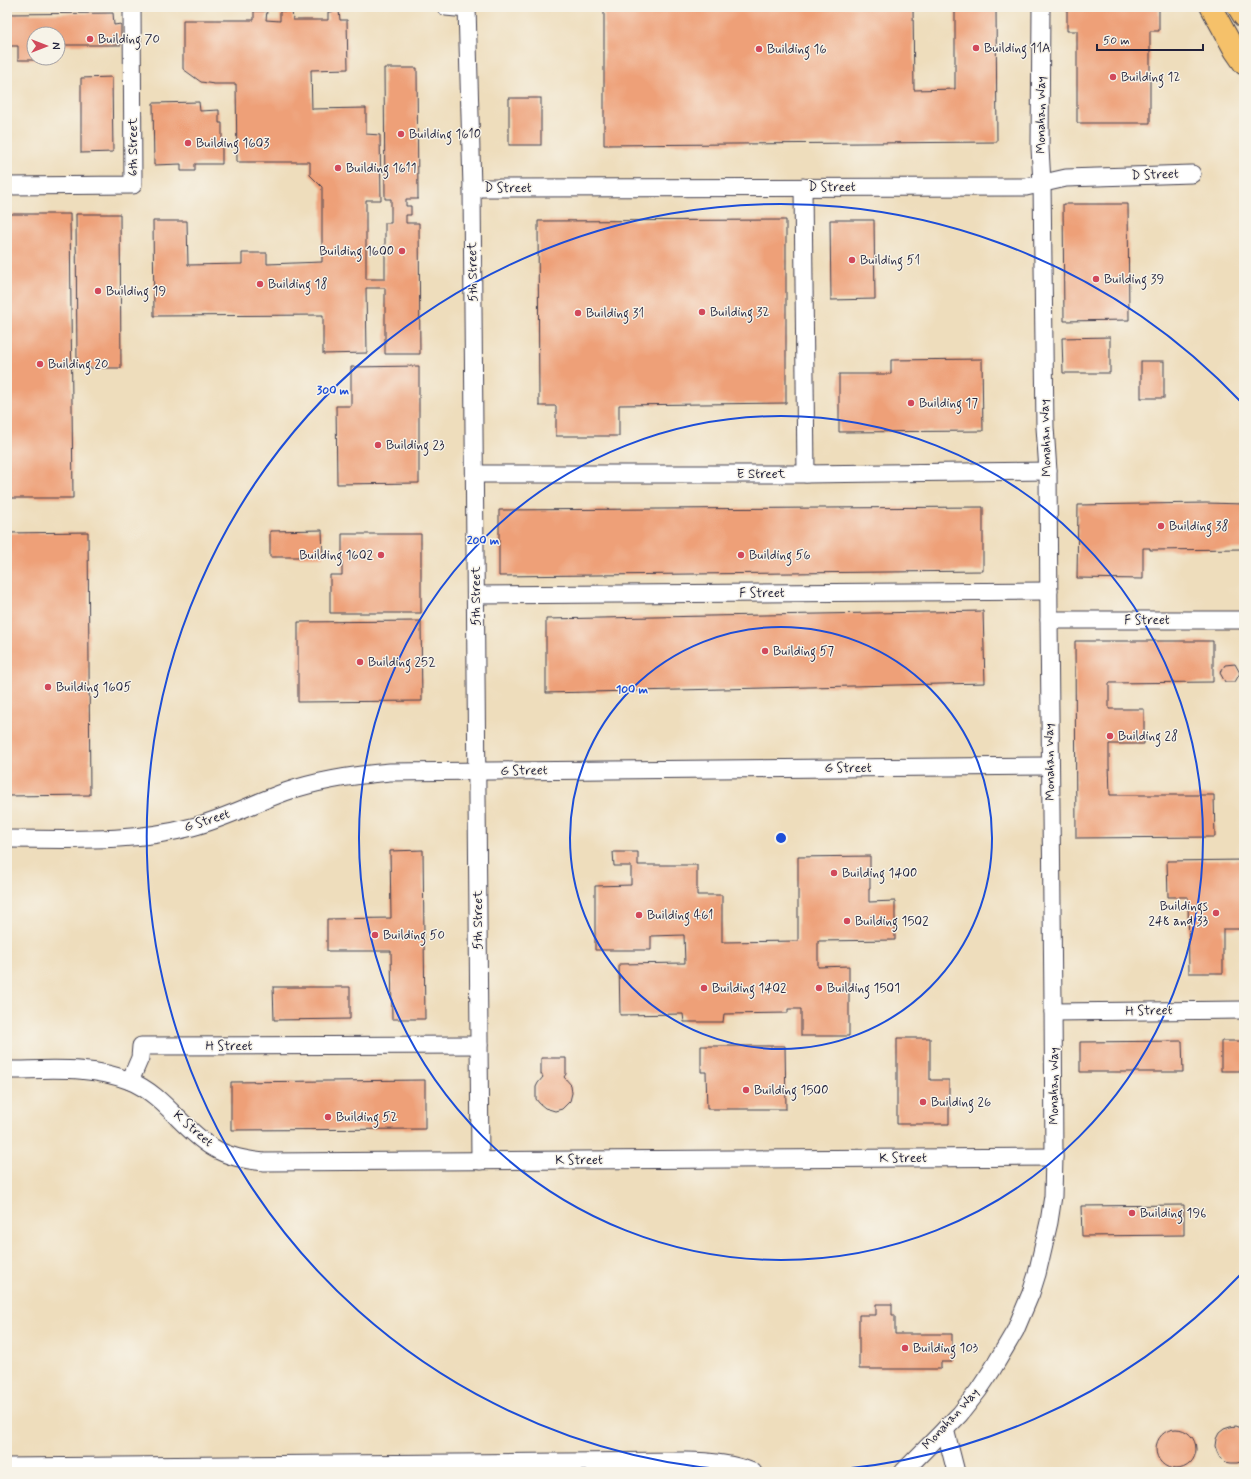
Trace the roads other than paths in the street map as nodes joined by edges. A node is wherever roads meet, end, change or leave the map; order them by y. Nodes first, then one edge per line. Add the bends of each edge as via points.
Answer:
1 (132, 7) edge
2 (446, 7) edge
3 (1041, 7) edge
4 (1210, 7) edge
5 (1238, 7) edge
6 (467, 8) edge
7 (1244, 17) edge
8 (1244, 64) edge
9 (1192, 174) dead end
10 (1042, 183) junction
11 (7, 186) edge
12 (803, 187) junction
13 (472, 188) junction
14 (1048, 471) junction
15 (475, 474) junction
16 (806, 474) junction
17 (1049, 591) junction
18 (476, 596) junction
19 (1049, 620) junction
20 (1244, 620) edge
21 (1050, 766) junction
22 (477, 771) junction
23 (7, 839) edge
24 (1244, 1010) edge
25 (1053, 1012) junction
26 (479, 1045) junction
27 (7, 1070) edge
28 (130, 1081) junction
29 (1054, 1157) junction
30 (480, 1161) junction
31 (945, 1429) junction
32 (7, 1467) edge
33 (753, 1472) edge
34 (903, 1472) edge
35 (956, 1472) edge

1 - 11 street, 6th Street via 133,185
2 - 6 street
3 - 10 street, Monahan Way
4 - 8 main road
5 - 7 main road
6 - 13 street, 5th Street
9 - 10 street, D Street via 1066,178
10 - 12 street, D Street via 1026,187
10 - 14 street, Monahan Way via 1045,427
12 - 13 street, D Street
12 - 16 street
13 - 15 street, 5th Street
14 - 16 street, E Street
14 - 17 street, Monahan Way
15 - 16 street, E Street
15 - 18 street, 5th Street
17 - 18 street, F Street
17 - 19 street, Monahan Way
18 - 22 street, 5th Street
19 - 20 street, F Street
19 - 21 street, Monahan Way
21 - 22 street, G Street
21 - 25 street, Monahan Way
22 - 23 street, G Street via 390,772 334,779 286,792 207,823 157,834 119,838
22 - 26 street, 5th Street
24 - 25 street, H Street
25 - 29 street, Monahan Way
26 - 28 street, H Street via 141,1046 140,1058
26 - 30 street, 5th Street
27 - 28 street via 81,1070
28 - 30 street, K Street via 158,1097 203,1141 219,1151 238,1158 264,1162
29 - 30 street, K Street
29 - 31 street, Monahan Way via 1049,1222 1031,1293 1015,1331 992,1370 960,1414
31 - 34 street, Monahan Way
31 - 35 street
32 - 33 street via 685,1460 720,1462

